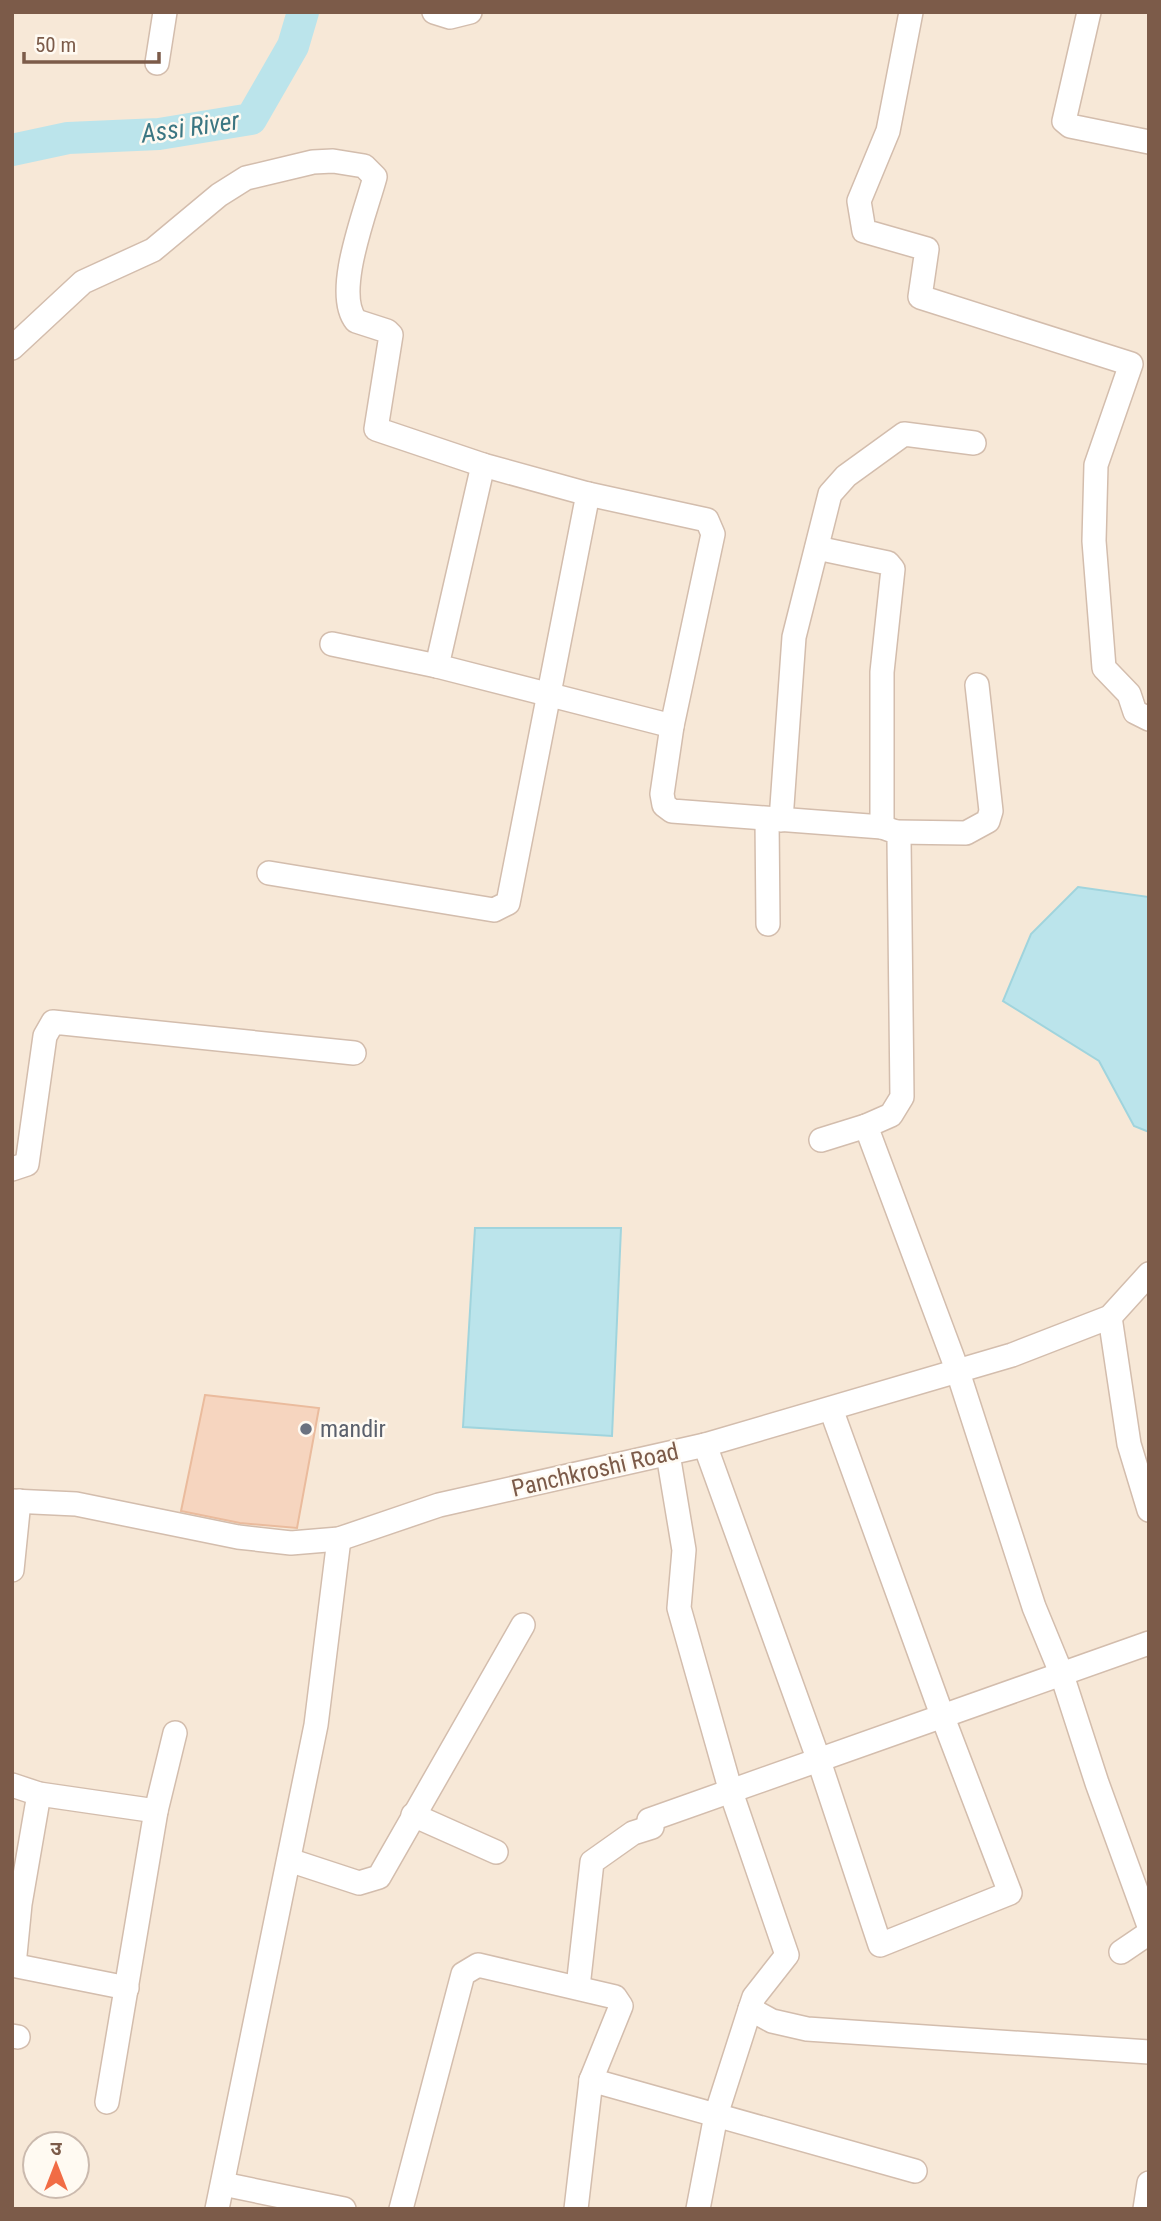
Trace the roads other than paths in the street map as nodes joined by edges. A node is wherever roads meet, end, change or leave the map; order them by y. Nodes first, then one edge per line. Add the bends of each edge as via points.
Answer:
1 (165, 12) edge
2 (434, 12) edge
3 (470, 12) edge
4 (911, 12) edge
5 (1089, 12) edge
6 (157, 62) dead end
7 (1149, 142) edge
8 (12, 348) edge
9 (974, 443) dead end
10 (483, 465) junction
11 (588, 495) junction
12 (817, 548) junction
13 (332, 644) dead end
14 (437, 666) junction
15 (977, 685) dead end
16 (548, 697) junction
17 (1149, 719) edge
18 (672, 726) junction
19 (774, 819) junction
20 (889, 830) junction
21 (269, 873) dead end
22 (768, 924) dead end
23 (354, 1053) dead end
24 (24, 1112) edge
25 (866, 1126) junction
26 (821, 1140) dead end
27 (12, 1169) edge
28 (1149, 1274) edge
29 (1110, 1317) junction
30 (958, 1372) junction
31 (831, 1409) junction
32 (1139, 1443) edge
33 (705, 1445) junction
34 (668, 1454) junction
35 (16, 1501) edge
36 (1149, 1510) edge
37 (339, 1539) junction
38 (12, 1570) edge
39 (523, 1625) dead end
40 (1149, 1643) edge
41 (1062, 1675) junction
42 (942, 1715) junction
43 (176, 1733) dead end
44 (818, 1758) junction
45 (12, 1785) edge
46 (731, 1792) junction
47 (40, 1794) junction
48 (156, 1811) junction
49 (413, 1815) junction
50 (496, 1852) dead end
51 (289, 1860) junction
52 (16, 1903) edge
53 (1149, 1926) edge
54 (1149, 1933) edge
55 (1121, 1952) dead end
56 (13, 1965) edge
57 (578, 1987) junction
58 (127, 1988) junction
59 (750, 2008) junction
60 (1149, 2052) edge
61 (591, 2080) junction
62 (107, 2102) dead end
63 (716, 2115) junction
64 (915, 2171) dead end
65 (1149, 2183) edge
66 (223, 2184) junction
67 (217, 2209) edge
68 (344, 2209) edge
69 (401, 2209) edge
70 (576, 2209) edge
71 (698, 2209) edge
72 (1145, 2209) edge

1 - 6 street
2 - 3 street via 450,17
4 - 17 street via 888,131 859,201 864,231 927,249 920,298 1131,364 1096,465 1094,541 1104,668 1129,694 1135,712
5 - 7 street via 1064,121
8 - 10 street via 83,282 153,250 246,178 313,162 364,166 375,177 347,282 347,301 356,321 391,335 376,429
9 - 12 street via 904,434 846,476 830,494
10 - 11 street
10 - 14 street
11 - 16 street
11 - 18 street via 707,520 712,526
12 - 19 street via 794,638
12 - 20 street via 888,562 892,569 882,672
13 - 14 street
14 - 16 street
15 - 20 street via 988,821 966,833
16 - 18 street
16 - 21 street via 511,899 504,906 494,910
18 - 19 street via 664,805 672,811
19 - 20 street
19 - 22 street
20 - 25 street via 899,839 902,1097 891,1115
23 - 24 street via 57,1021 45,1036
24 - 27 street via 27,1164
25 - 26 street
25 - 30 street
28 - 29 street, Panchkroshi Road
29 - 30 street, Panchkroshi Road
29 - 32 street
30 - 31 street, Panchkroshi Road
30 - 41 street via 1034,1607
31 - 33 street, Panchkroshi Road
31 - 42 street
32 - 36 street
33 - 34 street, Panchkroshi Road
33 - 44 street
34 - 37 street, Panchkroshi Road via 439,1505
34 - 46 street via 684,1550 680,1608
35 - 37 street, Panchkroshi Road via 76,1504 238,1537 291,1543
35 - 38 street
37 - 51 street via 316,1725
39 - 49 street
40 - 41 street
41 - 42 street
41 - 53 street
42 - 44 street
42 - 44 street via 1010,1893 880,1945
43 - 48 street
44 - 46 street
45 - 47 street
46 - 57 street via 651,1823 592,1862
46 - 59 street via 787,1955
47 - 48 street
47 - 52 street
48 - 58 street
49 - 50 street
49 - 51 street via 379,1877 370,1881 359,1883
51 - 66 street
52 - 56 street
54 - 55 street
56 - 58 street
57 - 61 street via 615,1997 621,2006
57 - 69 street via 478,1965 463,1974
58 - 62 street
59 - 60 street via 772,2021 807,2029
59 - 63 street
61 - 63 street
61 - 70 street
63 - 64 street
63 - 71 street
65 - 72 street
66 - 67 street
66 - 68 street

